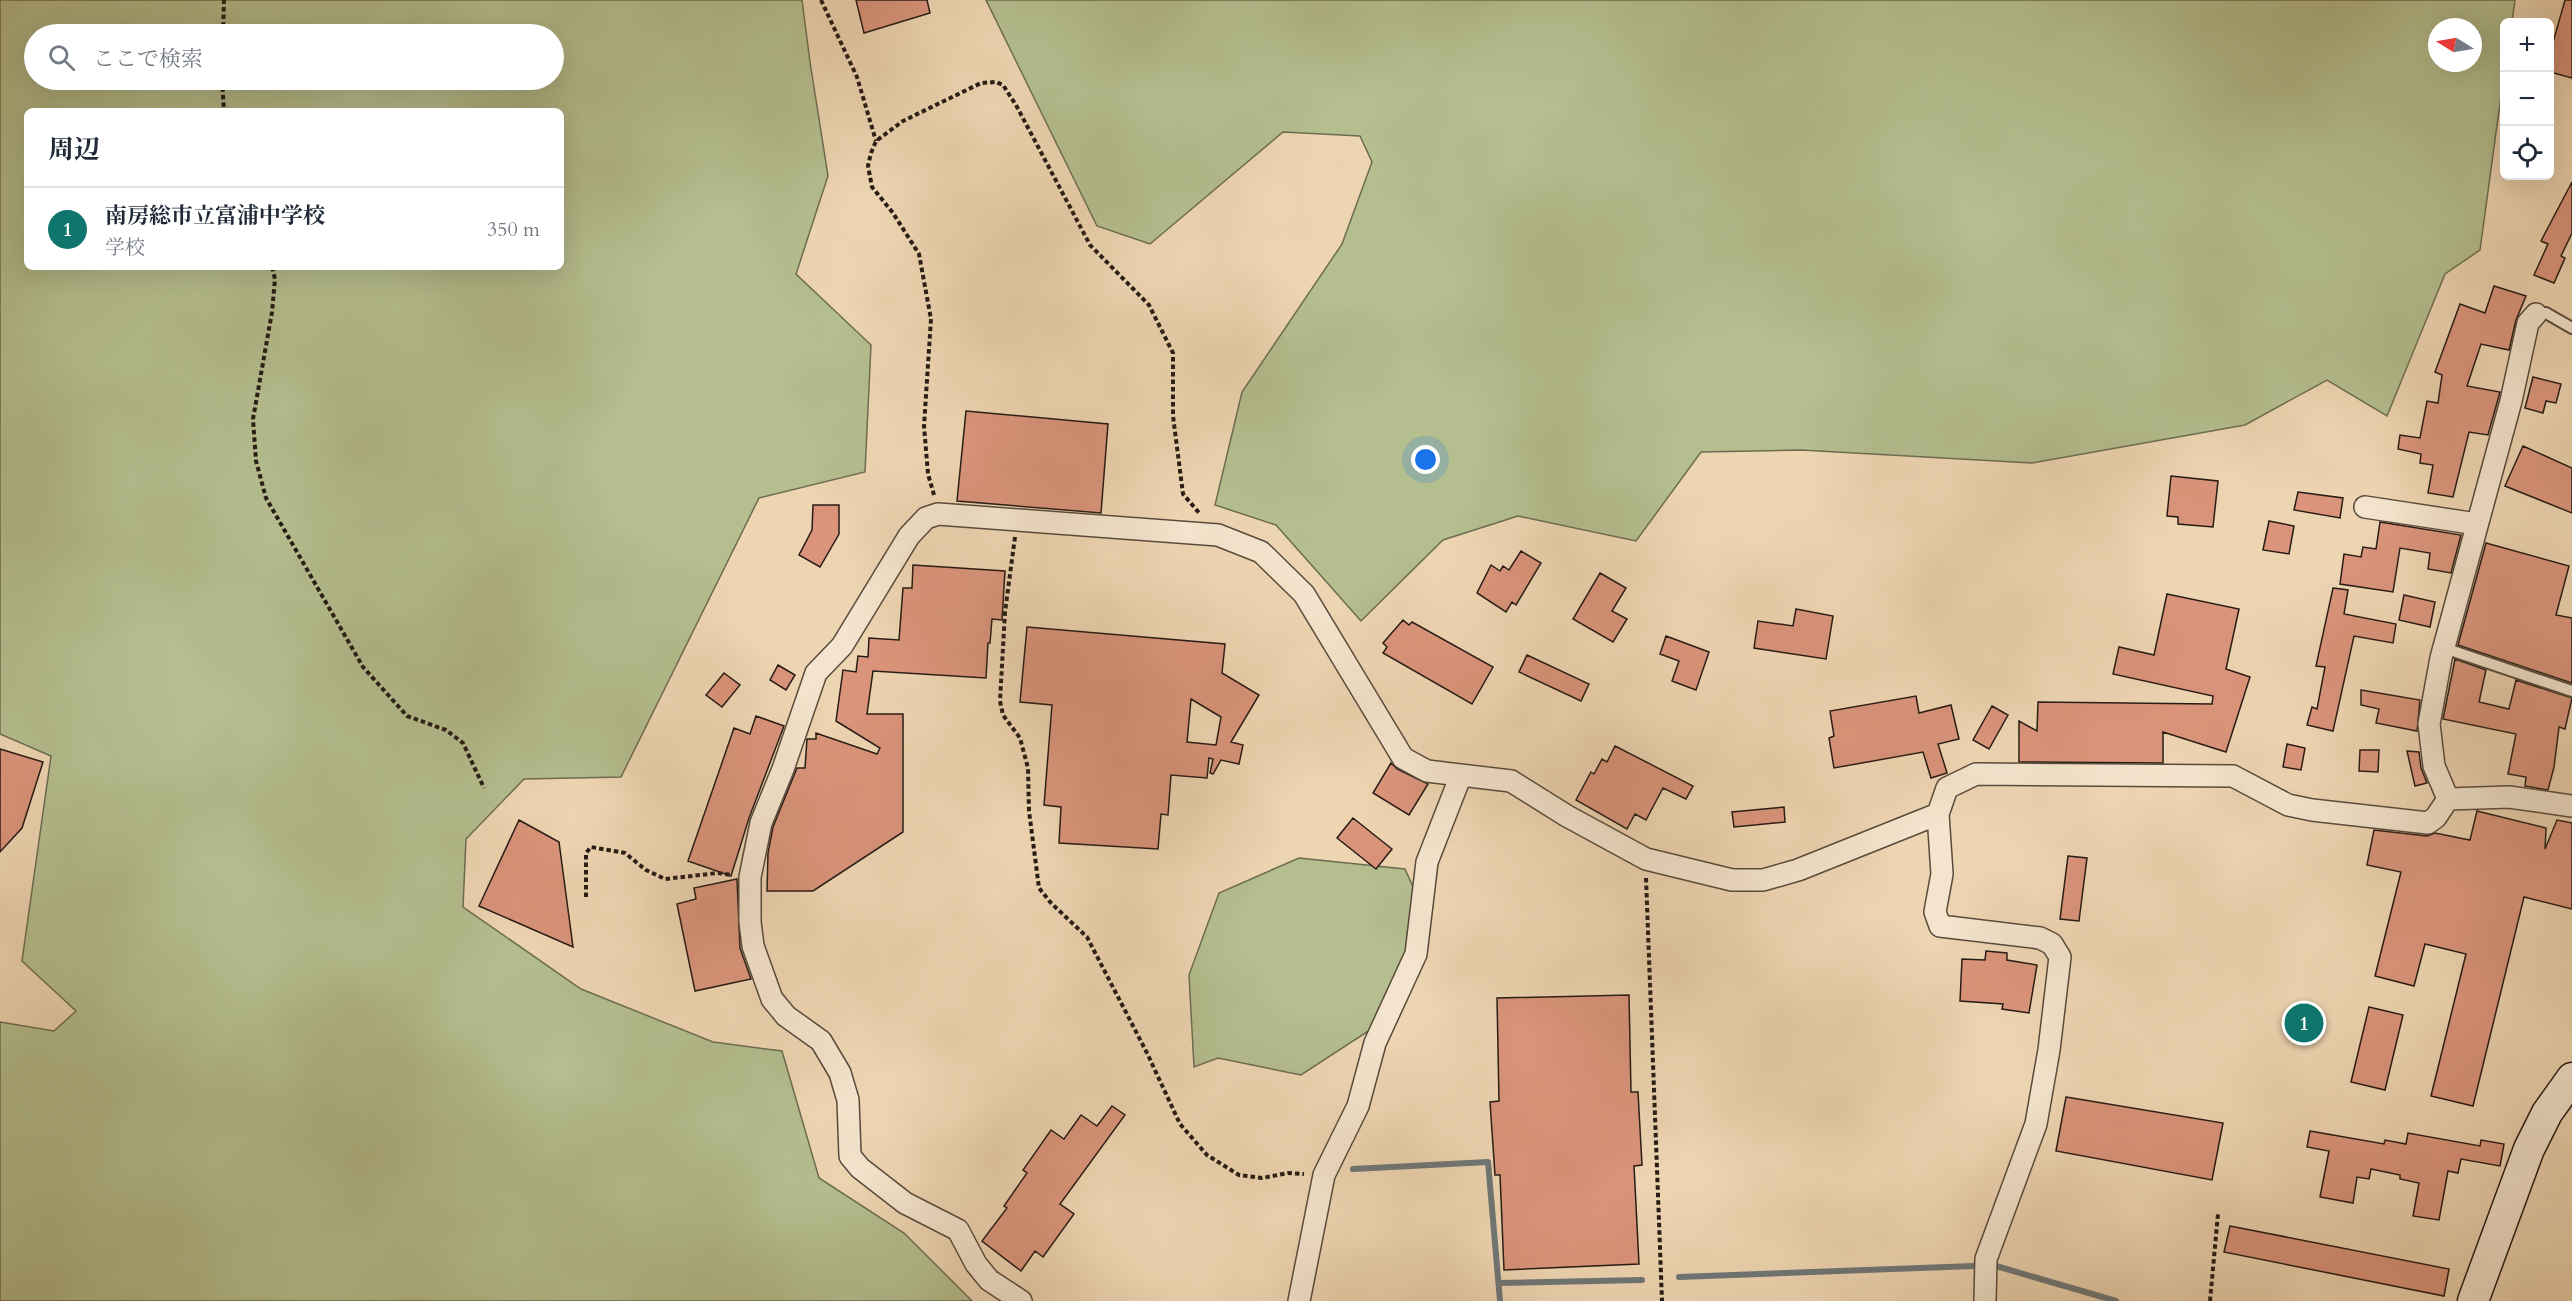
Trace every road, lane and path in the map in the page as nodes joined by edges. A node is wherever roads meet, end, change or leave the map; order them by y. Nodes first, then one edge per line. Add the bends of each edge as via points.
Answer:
1 (224, 0) edge
2 (821, 0) edge
3 (223, 24) edge
4 (223, 90) edge
5 (224, 108) edge
6 (876, 141) junction
7 (273, 270) edge
8 (2536, 314) joint
9 (2572, 328) edge
10 (2365, 507) dead end
11 (938, 514) junction
12 (1017, 521) junction
13 (2477, 524) junction
14 (1218, 536) junction
15 (2444, 648) junction
16 (2572, 691) edge
17 (1461, 775) junction
18 (484, 788) dead end
19 (2448, 799) junction
20 (2572, 806) edge
21 (1938, 813) junction
22 (1646, 859) junction
23 (750, 877) junction
24 (586, 897) dead end
25 (2572, 1078) edge
26 (1324, 1175) junction
27 (2218, 1214) dead end
28 (1021, 1301) edge
29 (1299, 1301) edge
30 (1662, 1301) edge
31 (1985, 1301) edge
32 (2210, 1301) edge
33 (2474, 1301) edge

1 - 3 path
2 - 6 path via 856,76
4 - 5 path
6 - 11 path via 868,166 872,187 919,254 931,319 924,426 928,474
6 - 14 path via 903,121 981,83 1003,85 1090,245 1149,305 1173,353 1173,416 1183,494
7 - 18 path via 272,312 254,419 256,461 266,498 363,667 407,716 446,730 462,743
8 - 9 lane via 2547,313
8 - 13 street via 2528,323
10 - 13 street
11 - 12 street
11 - 23 street via 926,518 909,536 842,646 816,673 761,823
12 - 14 street
12 - 26 path via 1005,612 1000,701 1003,715 1020,738 1028,768 1039,888 1087,937 1180,1124 1207,1155 1239,1175 1262,1179 1288,1173
13 - 15 street
14 - 17 street via 1261,552 1304,594 1403,758 1427,771
15 - 16 lane
15 - 19 street via 2429,724 2434,766
17 - 22 street via 1511,781
17 - 26 street via 1427,862 1416,954 1375,1042 1358,1106
19 - 20 street via 2510,797
19 - 21 street via 2428,823 2288,805 2233,776 1977,774 1947,788
21 - 22 street via 1798,870 1763,880 1732,880
21 - 31 street via 1942,874 1935,912 1940,926 2040,938 2052,944 2060,957 2036,1124 1986,1259
22 - 30 path
23 - 24 path via 718,873 665,879 625,854 591,847 586,853
23 - 28 street via 752,938 761,971 772,999 786,1016 821,1041 840,1073 848,1101 850,1156 905,1203 958,1230 989,1280
25 - 33 street via 2547,1113 2529,1149
26 - 29 street
27 - 32 path

